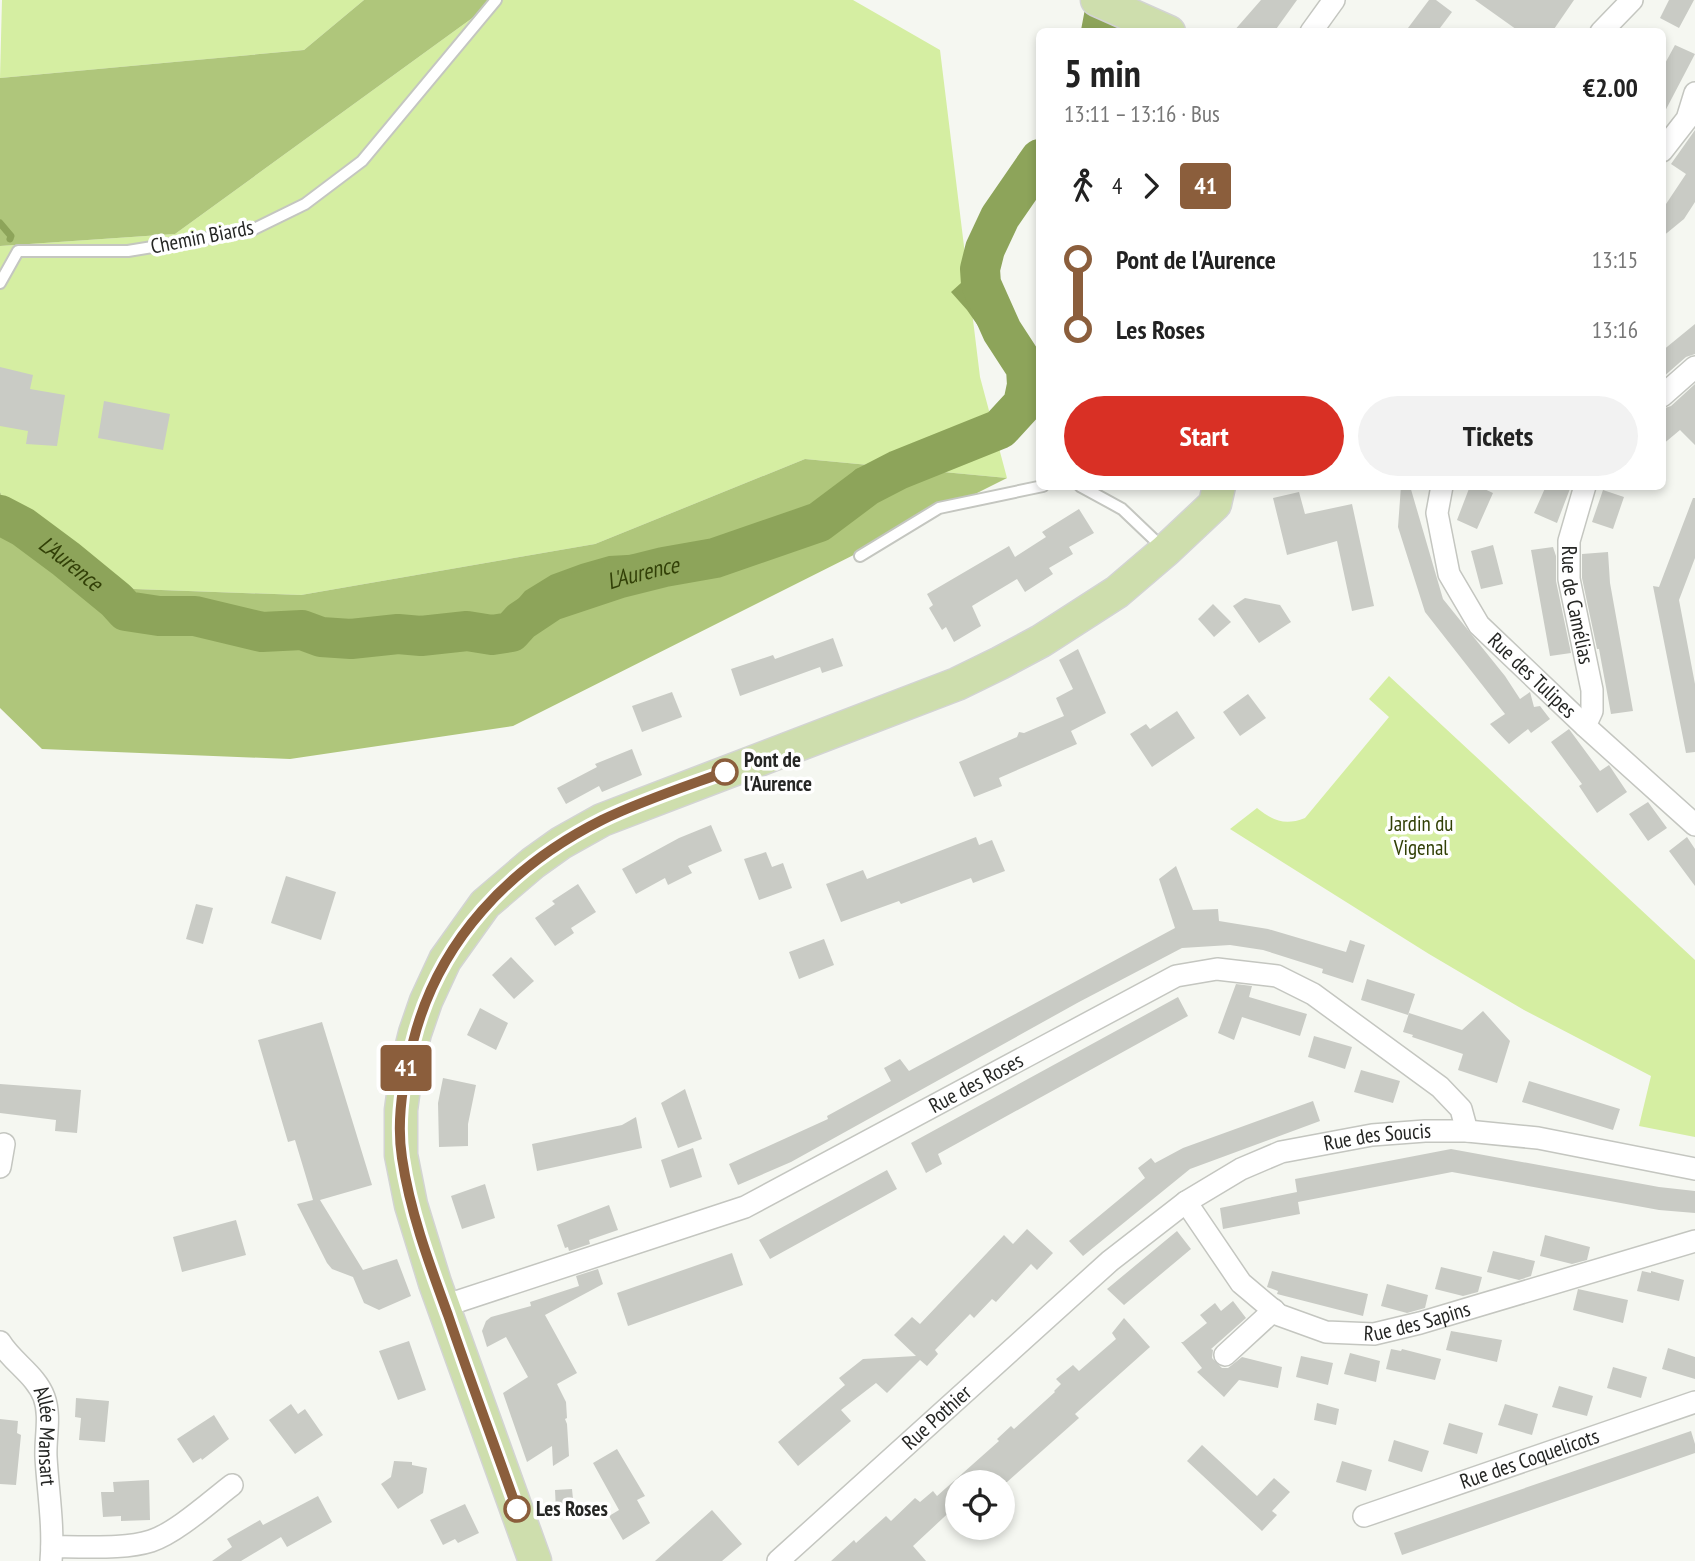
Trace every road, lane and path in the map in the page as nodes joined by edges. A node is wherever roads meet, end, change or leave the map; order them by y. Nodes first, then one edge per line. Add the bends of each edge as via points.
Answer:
1 (496, 0) edge
2 (1334, 0) edge
3 (1632, 0) edge
4 (1105, 3) edge
5 (1162, 28) edge
6 (1314, 28) edge
7 (1605, 28) edge
8 (1695, 93) edge
9 (1666, 146) edge
10 (0, 283) edge
11 (1695, 367) edge
12 (1666, 392) edge
13 (1036, 487) edge
14 (1087, 490) edge
15 (1239, 490) edge
16 (1441, 490) edge
17 (1584, 490) edge
18 (1217, 495) edge
19 (1165, 551) junction
20 (860, 556) dead end
21 (1586, 726) junction
22 (1695, 825) edge
23 (1467, 1131) junction
24 (5, 1144) dead end
25 (0, 1167) edge
26 (1695, 1169) edge
27 (1186, 1202) junction
28 (1695, 1241) edge
29 (1095, 1276) joint
30 (444, 1306) junction
31 (1274, 1310) junction
32 (0, 1342) edge
33 (1225, 1355) dead end
34 (1695, 1402) edge
35 (232, 1485) dead end
36 (1364, 1516) dead end
37 (51, 1554) edge
38 (535, 1561) edge
39 (778, 1561) edge

1 - 10 lane, Chemin Biards via 362,162 305,204 250,231 128,251 18,251
2 - 6 street
3 - 7 street
4 - 5 main road
8 - 9 street via 1687,119
11 - 12 street
13 - 20 lane via 939,508
14 - 19 lane via 1122,509
15 - 18 main road
16 - 21 street, Rue des Tulipes via 1437,513 1449,574 1479,625
17 - 21 street, Rue de Camélias via 1569,541 1569,579 1592,690
18 - 19 main road
19 - 30 main road via 1117,592 1000,663 945,689 602,820 533,863 485,904 445,960 426,1001 407,1065 401,1110 401,1155 411,1205
21 - 22 street, Rue des Tulipes
23 - 26 street, Rue des Soucis via 1538,1138
23 - 27 street, Rue des Soucis via 1372,1135 1281,1152 1241,1169
23 - 30 street, Rue des Roses via 1461,1109 1440,1087 1313,994 1276,976 1217,968 1176,976 745,1207
24 - 25 street
27 - 29 street, Rue des Soucis
27 - 31 street, Rue des Sapins via 1241,1283
28 - 31 street, Rue des Sapins via 1374,1334 1326,1332
29 - 39 street, Rue Pothier
30 - 38 main road
31 - 33 street
32 - 37 street, Allée Mansart via 45,1398
34 - 36 street, Rue des Coquelicots
35 - 37 street, Allée Mansart via 151,1541

